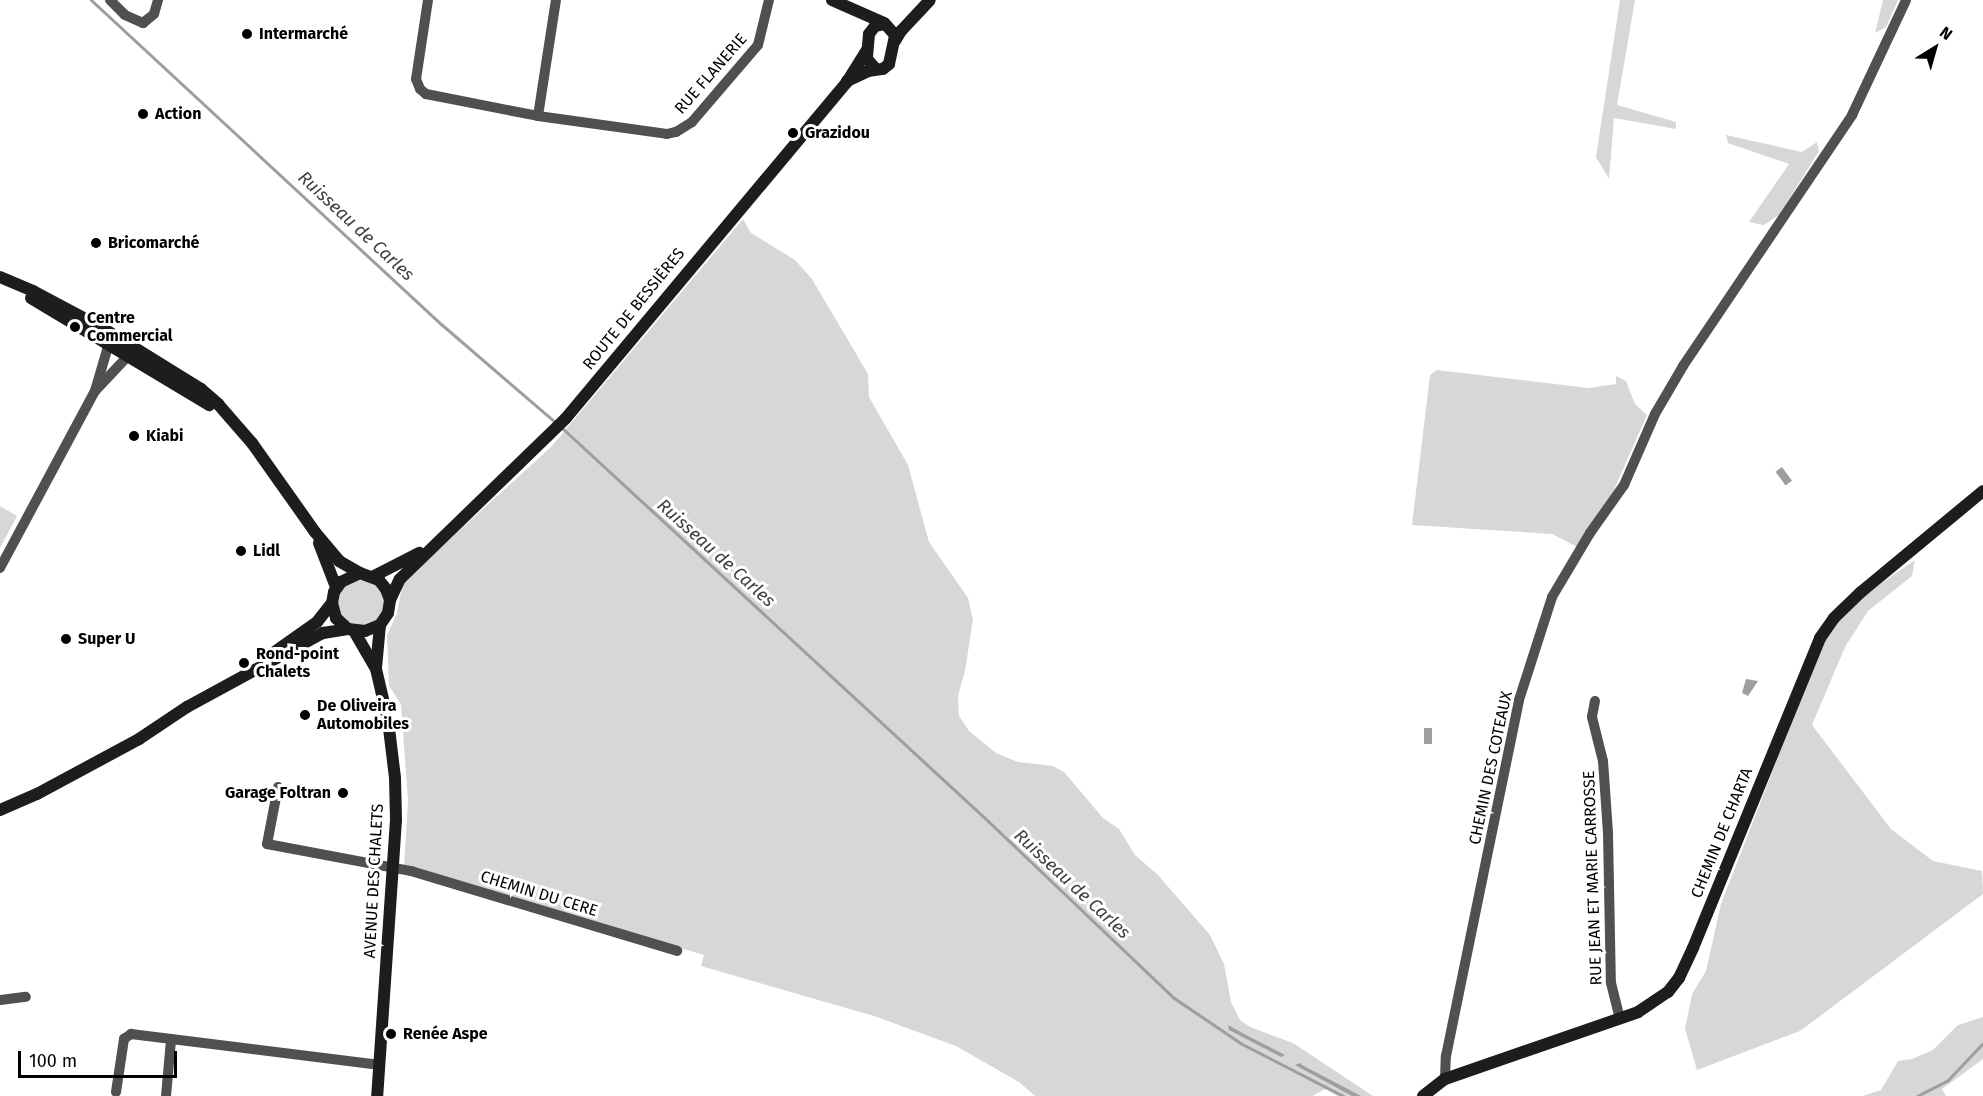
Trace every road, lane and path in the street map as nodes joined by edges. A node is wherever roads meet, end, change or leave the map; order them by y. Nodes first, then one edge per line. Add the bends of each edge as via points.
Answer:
1 (110, 0) edge
2 (158, 0) edge
3 (428, 0) edge
4 (556, 0) edge
5 (769, 0) edge
6 (832, 0) edge
7 (1906, 0) edge
8 (926, 4) edge
9 (846, 5) junction
10 (885, 24) junction
11 (869, 34) junction
12 (895, 41) junction
13 (867, 50) junction
14 (876, 69) junction
15 (847, 82) junction
16 (538, 116) junction
17 (0, 278) edge
18 (121, 347) junction
19 (94, 391) junction
20 (1983, 492) edge
21 (315, 532) junction
22 (433, 544) junction
23 (0, 568) edge
24 (360, 573) junction
25 (374, 576) junction
26 (336, 587) junction
27 (390, 600) junction
28 (332, 603) junction
29 (380, 625) junction
30 (351, 630) junction
31 (376, 669) junction
32 (239, 677) junction
33 (1595, 701) dead end
34 (278, 787) dead end
35 (0, 810) edge
36 (392, 866) junction
37 (676, 951) dead end
38 (27, 997) dead end
39 (0, 1000) edge
40 (1620, 1019) junction
41 (171, 1040) junction
42 (380, 1065) junction
43 (1445, 1079) junction
44 (116, 1092) dead end
45 (166, 1096) edge
46 (378, 1096) edge
47 (1423, 1096) edge

1 - 2 street via 125,15 142,23 154,14
3 - 16 street, RUE FLANERIE via 416,78 420,89 426,94
4 - 16 street
5 - 16 street, RUE FLANERIE via 759,45 684,129 667,134
6 - 9 street
7 - 43 street, CHEMIN DES COTEAUX via 1852,115 1683,366 1655,414 1624,485 1552,597 1519,700 1446,1056
8 - 10 street, ROUTE DE BESSIÈRES
8 - 12 street, ROUTE DE BESSIÈRES
9 - 10 street
9 - 11 street
10 - 11 street, ROUTE DE BESSIÈRES via 875,26
10 - 12 street via 893,31
11 - 13 street, ROUTE DE BESSIÈRES
12 - 14 street, ROUTE DE BESSIÈRES via 889,64
13 - 14 street via 867,59
13 - 15 street, ROUTE DE BESSIÈRES
14 - 15 street, ROUTE DE BESSIÈRES
15 - 22 street, ROUTE DE BESSIÈRES via 553,433
17 - 18 street via 41,295
18 - 19 street
18 - 19 street
18 - 21 street via 194,384 218,404 271,466
19 - 23 street
20 - 40 street, CHEMIN DE CHARTA via 1861,592 1826,628 1679,978 1657,1002
21 - 24 street via 339,561
21 - 26 street
22 - 25 street, ROUTE DE BESSIÈRES
22 - 27 street, ROUTE DE BESSIÈRES via 400,579
24 - 25 street
24 - 26 street via 346,577
25 - 27 street via 387,589
26 - 28 street
27 - 29 street, ROUTE DE BESSIÈRES via 388,614
28 - 30 street via 336,618
28 - 32 street via 317,622
29 - 30 street via 365,632
29 - 31 street, AVENUE DES CHALETS
30 - 31 street, AVENUE DES CHALETS
30 - 32 street via 323,633
31 - 36 street, AVENUE DES CHALETS via 388,720 395,778
32 - 35 street via 139,739
33 - 40 street, RUE JEAN ET MARIE CARROSSE via 1592,717 1603,760 1608,833 1611,984
34 - 36 street, CHEMIN DU CERE via 267,844
36 - 37 street, CHEMIN DU CERE
36 - 42 street, AVENUE DES CHALETS
38 - 39 street
40 - 43 street, CHEMIN DE CHARTA
41 - 42 street
41 - 44 street via 130,1034 124,1039
41 - 45 street
42 - 46 street, AVENUE DES CHALETS
43 - 47 street, CHEMIN DE CHARTA

